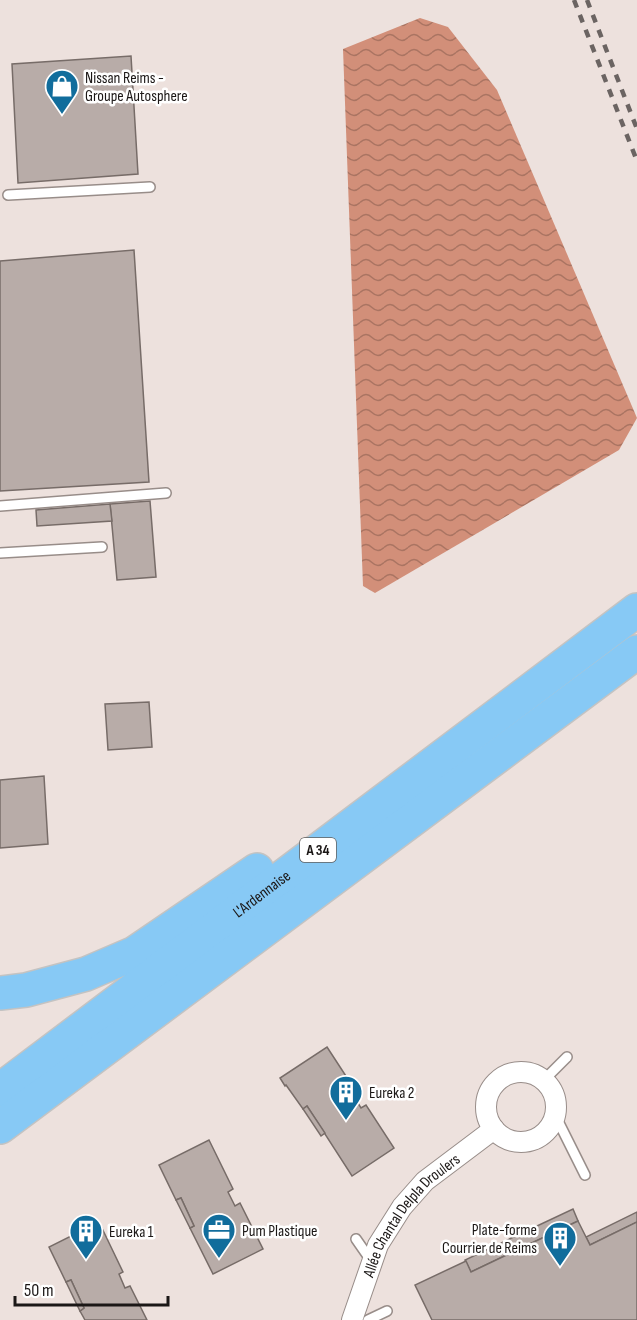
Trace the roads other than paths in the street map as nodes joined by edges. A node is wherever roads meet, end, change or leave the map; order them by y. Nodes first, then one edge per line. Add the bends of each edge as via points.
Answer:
1 (150, 187) dead end
2 (8, 195) dead end
3 (166, 493) dead end
4 (0, 506) edge
5 (102, 547) dead end
6 (0, 553) edge
7 (637, 610) edge
8 (637, 652) edge
9 (401, 787) junction
10 (0, 993) edge
11 (567, 1057) dead end
12 (544, 1080) junction
13 (0, 1090) edge
14 (556, 1117) junction
15 (0, 1127) edge
16 (494, 1129) junction
17 (585, 1175) dead end
18 (356, 1239) dead end
19 (372, 1262) junction
20 (387, 1311) dead end
21 (352, 1320) edge
22 (368, 1320) edge

1 - 2 lane
3 - 4 lane
5 - 6 lane
7 - 9 highway, L'Ardennaise / A 34
8 - 15 highway, L'Ardennaise / A 34
9 - 10 highway via 357,801 135,953 86,974
9 - 13 highway, L'Ardennaise / A 34
11 - 12 lane
12 - 14 street via 556,1097
12 - 16 street via 523,1072 501,1078 487,1096 488,1119
14 - 16 street via 551,1127 534,1140 512,1141
14 - 17 lane
16 - 19 street, Allée Chantal Delpla Droulers via 425,1181 402,1207
18 - 19 lane
19 - 21 street, Allée Chantal Delpla Droulers
20 - 22 lane

